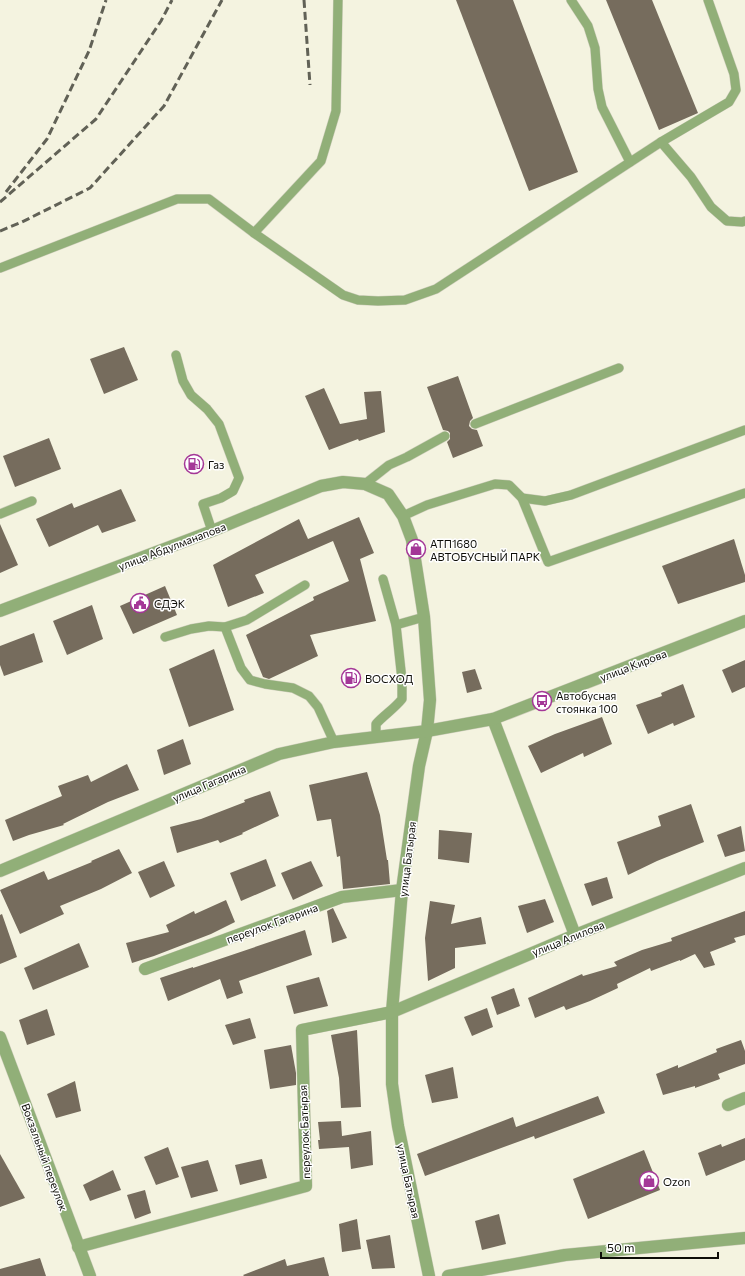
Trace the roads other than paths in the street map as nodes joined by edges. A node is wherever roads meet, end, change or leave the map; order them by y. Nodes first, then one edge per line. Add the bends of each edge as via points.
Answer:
1 (338, 0) edge
2 (571, 0) edge
3 (708, 0) edge
4 (661, 142) junction
5 (630, 162) junction
6 (745, 221) edge
7 (254, 233) junction
8 (0, 268) edge
9 (176, 355) dead end
10 (619, 368) dead end
11 (475, 424) dead end
12 (745, 430) edge
13 (445, 436) dead end
14 (343, 482) joint
15 (365, 484) junction
16 (745, 493) edge
17 (522, 498) junction
18 (32, 501) dead end
19 (0, 514) edge
20 (403, 516) junction
21 (212, 531) junction
22 (383, 579) dead end
23 (305, 584) dead end
24 (0, 611) edge
25 (424, 617) junction
26 (745, 621) edge
27 (396, 626) junction
28 (225, 627) junction
29 (165, 637) dead end
30 (493, 719) junction
31 (427, 731) junction
32 (376, 738) junction
33 (334, 742) junction
34 (745, 868) edge
35 (0, 871) edge
36 (402, 890) junction
37 (575, 935) junction
38 (145, 969) dead end
39 (392, 1012) junction
40 (0, 1037) edge
41 (745, 1098) edge
42 (728, 1105) dead end
43 (745, 1238) edge
44 (78, 1247) junction
45 (90, 1276) edge
46 (430, 1276) edge
47 (448, 1276) edge

1 - 7 lane via 336,111 321,161
2 - 5 lane via 588,26 595,48 602,106
3 - 4 lane via 734,74 736,90 729,102
4 - 5 lane
4 - 6 lane via 711,208 727,220
5 - 7 lane via 436,289 405,300 358,300 343,295
7 - 8 lane via 208,199 177,199
9 - 21 lane via 182,381 191,395 207,409 218,424 240,478 233,491 203,504
10 - 11 lane
12 - 17 lane via 571,495 545,501
13 - 15 lane via 389,465
14 - 15 street, улица Батырая
14 - 21 street, улица Абдулманапова via 321,486
15 - 20 street, улица Батырая via 388,494
16 - 17 lane via 548,562
17 - 20 lane via 509,485 495,484 427,505
18 - 19 lane
20 - 25 street, улица Батырая via 412,540
21 - 24 street, улица Абдулманапова
22 - 27 lane
23 - 28 lane via 247,620
25 - 27 lane
25 - 31 street, улица Батырая via 430,700
26 - 30 street, улица Кирова
27 - 32 lane via 402,699 376,724
28 - 29 lane via 197,628
28 - 33 lane via 241,668 250,680 293,688 309,696 318,707
30 - 31 street, улица Кирова
30 - 37 street
31 - 32 street, улица Гагарина
31 - 36 street, улица Батырая via 419,766
32 - 33 street, улица Гагарина
33 - 35 street, улица Гагарина via 279,754
34 - 37 street, улица Алилова
36 - 38 street, переулок Гагарина via 342,897
36 - 39 street, улица Батырая
37 - 39 street, улица Алилова
39 - 44 street, переулок Батырая via 302,1030 306,1186
39 - 46 street, улица Батырая via 392,1084 398,1126
40 - 44 street, Вокзальный переулок
41 - 42 street
43 - 47 street via 566,1255
44 - 45 street, Вокзальный переулок

